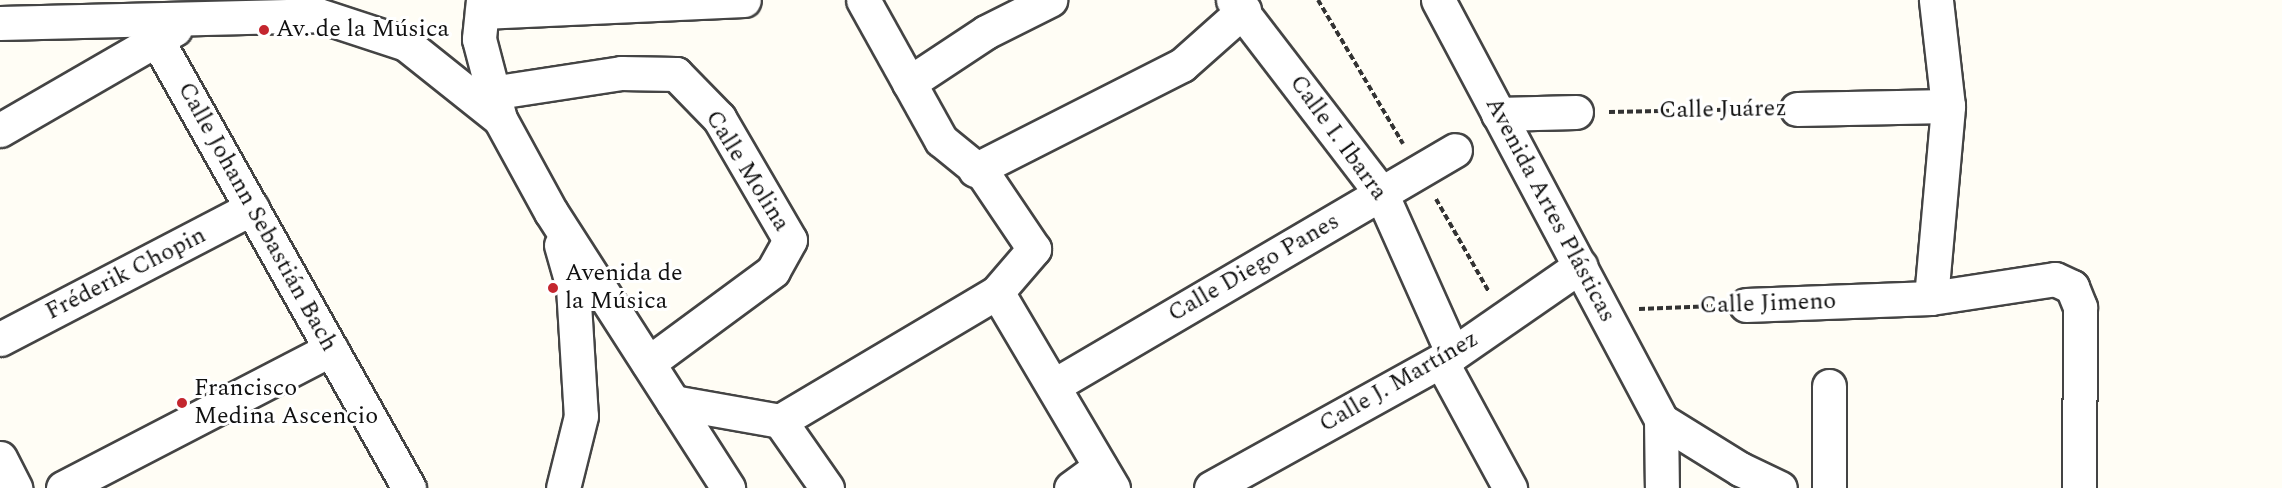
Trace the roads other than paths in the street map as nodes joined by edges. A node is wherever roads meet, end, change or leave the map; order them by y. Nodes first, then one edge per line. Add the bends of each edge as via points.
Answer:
1 (348, 0) edge
2 (744, 0) edge
3 (863, 0) edge
4 (1050, 0) edge
5 (1438, 0) edge
6 (1936, 0) edge
7 (1239, 5) edge
8 (483, 6) edge
9 (318, 15) junction
10 (193, 18) junction
11 (0, 23) edge
12 (157, 40) junction
13 (909, 83) junction
14 (495, 106) junction
15 (1948, 106) junction
16 (1797, 109) road end
17 (1576, 112) road end
18 (1498, 114) junction
19 (0, 130) edge
20 (1455, 150) dead end
21 (980, 173) junction
22 (1381, 193) junction
23 (252, 208) junction
24 (551, 212) junction
25 (1580, 266) junction
26 (997, 292) junction
27 (1931, 298) junction
28 (1746, 305) road end
29 (0, 339) edge
30 (331, 349) junction
31 (1447, 357) junction
32 (648, 363) junction
33 (1053, 386) junction
34 (1829, 386) dead end
35 (673, 402) junction
36 (1661, 420) junction
37 (780, 421) junction
38 (0, 458) edge
39 (1107, 477) edge
40 (407, 484) edge
41 (15, 488) edge
42 (63, 488) edge
43 (563, 488) edge
44 (728, 488) edge
45 (827, 488) edge
46 (1071, 488) edge
47 (1211, 488) edge
48 (1510, 488) edge
49 (1662, 488) edge
50 (1780, 488) edge
51 (1829, 488) edge
52 (2079, 488) edge

1 - 9 street
2 - 8 street
3 - 13 street
4 - 13 street via 986,32
5 - 18 street, Avenida Artes Plásticas
6 - 15 street
7 - 21 street via 1182,65
7 - 22 street, Calle I. Ibarra
8 - 14 street via 480,39
9 - 10 street
9 - 14 street via 406,44
10 - 11 street
10 - 12 street
12 - 19 street
12 - 23 street, Calle Johann Sebastián Bach
13 - 21 street via 941,140
14 - 24 street
14 - 32 street, Calle Molina via 621,73 676,74 719,118 790,240 773,271
15 - 16 street, Calle Juárez
15 - 27 street
17 - 18 street
18 - 25 street, Avenida Artes Plásticas
20 - 22 street, Calle Diego Panes
21 - 26 street via 1034,249
22 - 31 street, Calle I. Ibarra
22 - 33 street, Calle Diego Panes
23 - 29 street, Fréderik Chopin
23 - 30 street, Calle Johann Sebastián Bach
24 - 32 street
24 - 43 street via 573,287 581,416
25 - 31 street, Calle J. Martínez
25 - 36 street, Avenida Artes Plásticas
26 - 33 street
26 - 37 street
27 - 28 street, Calle Jimeno
27 - 52 street, Calle Jimeno via 2055,279 2072,287 2080,307
30 - 40 street, Calle Johann Sebastián Bach
30 - 42 street
31 - 47 street, Calle J. Martínez
31 - 48 street, Calle I. Ibarra
32 - 35 street
33 - 39 street
34 - 51 street
35 - 37 street
35 - 44 street
36 - 49 street, Avenida Artes Plásticas
36 - 50 street via 1740,469
37 - 45 street
38 - 41 street
39 - 46 street

